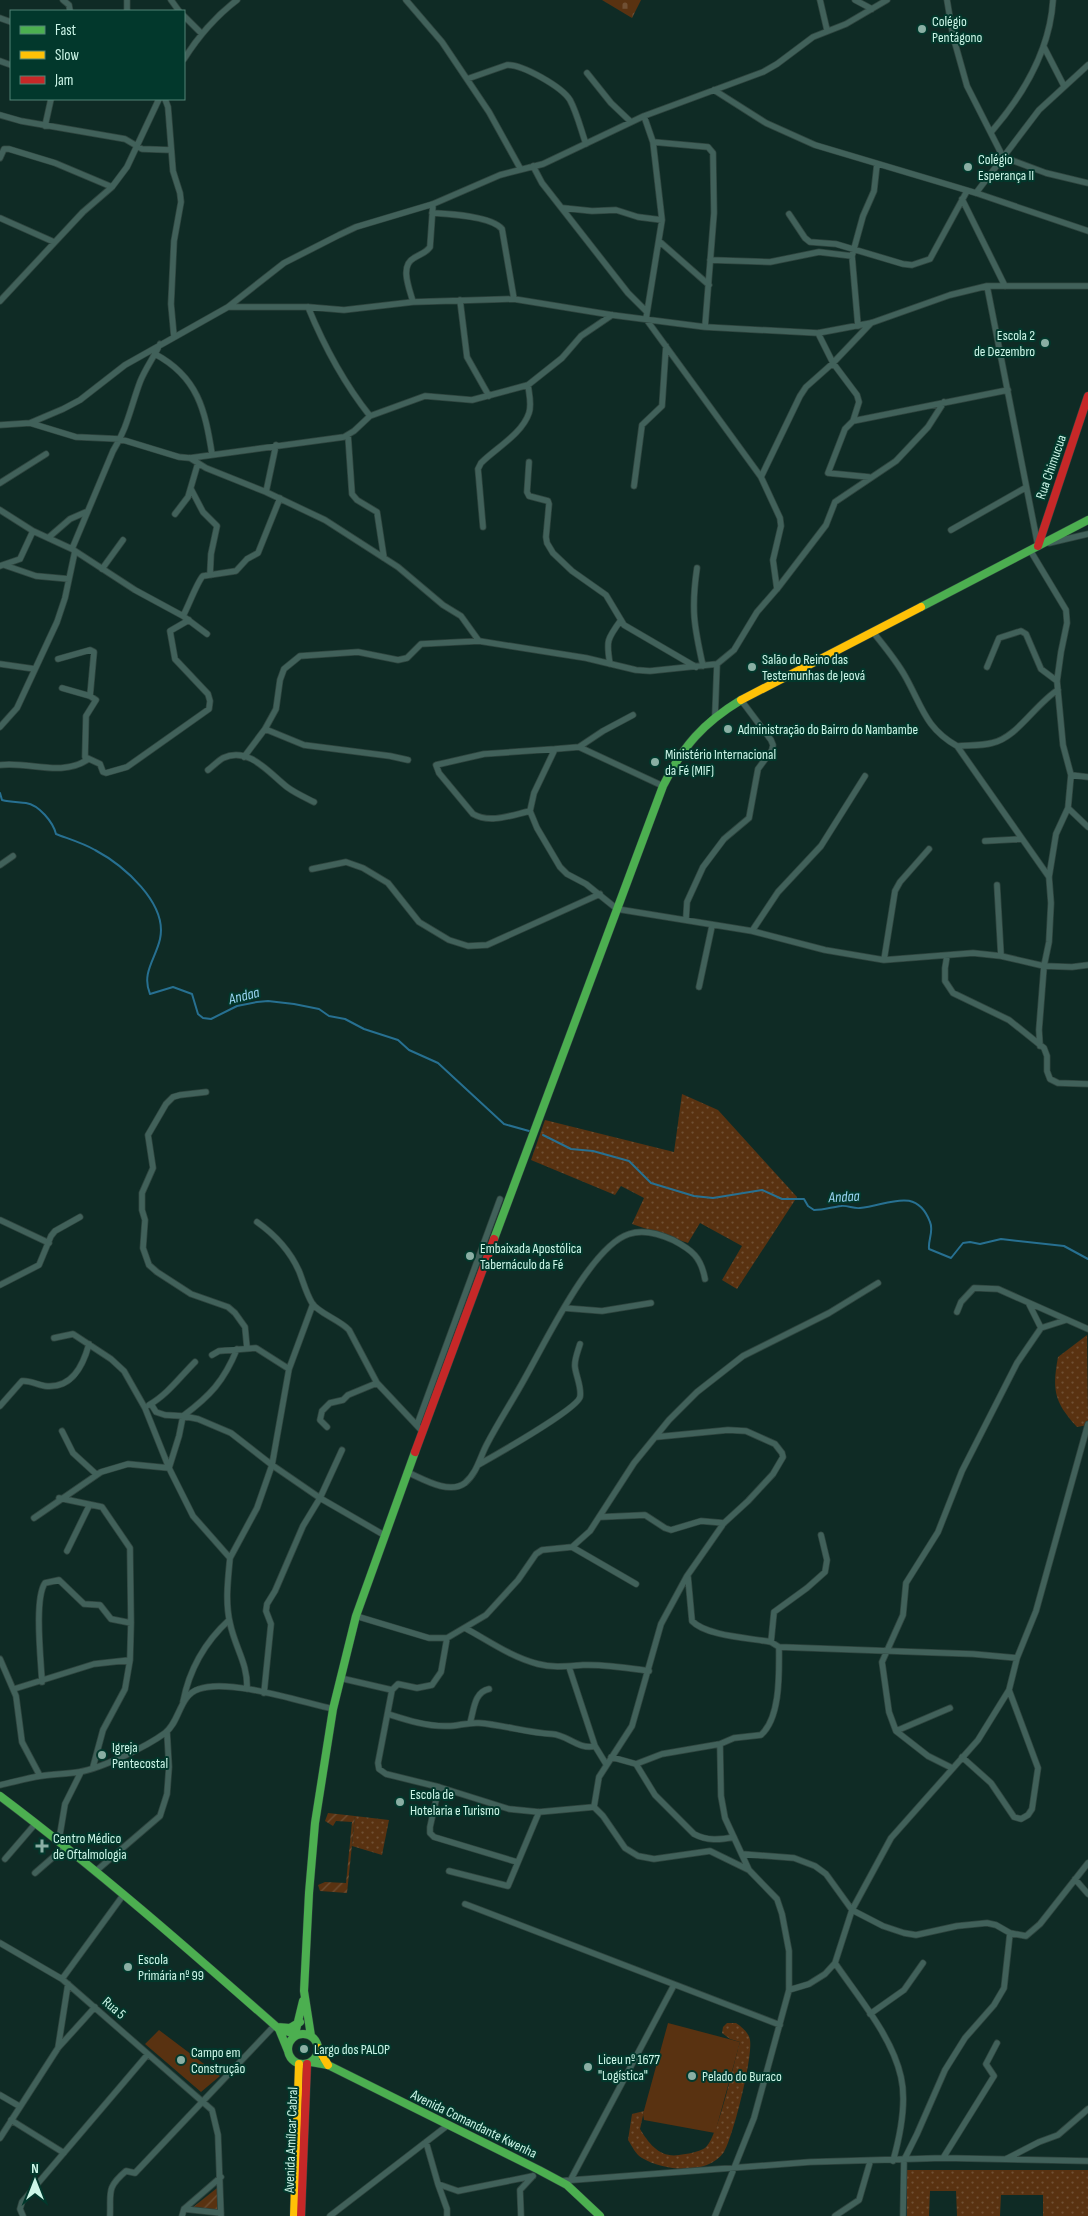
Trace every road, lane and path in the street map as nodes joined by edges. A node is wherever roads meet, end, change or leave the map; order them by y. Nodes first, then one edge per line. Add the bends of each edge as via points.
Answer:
1 (63, 0) edge
2 (237, 0) edge
3 (406, 0) edge
4 (820, 0) edge
5 (855, 0) edge
6 (887, 0) edge
7 (947, 0) edge
8 (1053, 0) edge
9 (872, 9) junction
10 (70, 10) edge
11 (185, 17) edge
12 (827, 30) junction
13 (202, 34) junction
14 (1044, 47) junction
15 (185, 58) edge
16 (1088, 65) edge
17 (587, 73) dead end
18 (467, 79) junction
19 (1064, 86) junction
20 (714, 90) junction
21 (51, 100) edge
22 (159, 100) edge
23 (165, 100) edge
24 (0, 114) edge
25 (644, 116) junction
26 (631, 122) junction
27 (45, 126) junction
28 (992, 131) junction
29 (653, 142) junction
30 (586, 144) junction
31 (137, 146) junction
32 (171, 150) junction
33 (1003, 157) junction
34 (0, 158) edge
35 (877, 164) junction
36 (533, 166) junction
37 (520, 168) junction
38 (1088, 183) edge
39 (112, 187) junction
40 (967, 191) junction
41 (976, 193) junction
42 (962, 200) junction
43 (433, 204) junction
44 (563, 208) junction
45 (432, 214) junction
46 (789, 214) dead end
47 (0, 218) edge
48 (662, 220) junction
49 (1088, 231) edge
50 (659, 241) junction
51 (54, 242) junction
52 (853, 253) junction
53 (710, 260) junction
54 (709, 285) junction
55 (987, 286) junction
56 (1005, 286) junction
57 (1088, 286) edge
58 (514, 299) junction
59 (460, 300) junction
60 (0, 302) edge
61 (413, 302) junction
62 (228, 307) junction
63 (308, 307) junction
64 (647, 312) junction
65 (612, 315) junction
66 (646, 319) junction
67 (871, 323) junction
68 (858, 326) junction
69 (705, 327) junction
70 (818, 333) junction
71 (174, 337) junction
72 (160, 344) junction
73 (666, 346) junction
74 (155, 354) junction
75 (833, 363) junction
76 (528, 385) junction
77 (1008, 390) junction
78 (489, 396) junction
79 (1088, 396) edge
80 (944, 402) junction
81 (370, 416) junction
82 (853, 421) junction
83 (30, 423) junction
84 (0, 425) edge
85 (348, 435) junction
86 (120, 439) junction
87 (276, 445) junction
88 (46, 454) dead end
89 (212, 454) junction
90 (190, 458) junction
91 (529, 462) dead end
92 (198, 463) junction
93 (869, 477) junction
94 (760, 478) junction
95 (0, 483) edge
96 (634, 486) dead end
97 (191, 488) junction
98 (1025, 488) junction
99 (266, 492) junction
100 (280, 498) junction
101 (0, 510) edge
102 (86, 512) junction
103 (175, 514) dead end
104 (7, 515) junction
105 (0, 516) edge
106 (1088, 520) edge
107 (482, 527) dead end
108 (950, 530) dead end
109 (33, 531) junction
110 (1088, 534) edge
111 (48, 538) junction
112 (122, 540) dead end
113 (1038, 546) junction
114 (73, 550) junction
115 (1030, 550) junction
116 (384, 558) junction
117 (2, 566) edge
118 (697, 568) dead end
119 (102, 569) junction
120 (210, 575) junction
121 (69, 579) junction
122 (777, 590) junction
123 (183, 616) junction
124 (189, 620) junction
125 (620, 620) junction
126 (873, 632) junction
127 (206, 634) dead end
128 (479, 641) junction
129 (58, 659) dead end
130 (0, 664) edge
131 (610, 664) junction
132 (717, 664) junction
133 (703, 666) junction
134 (987, 666) dead end
135 (696, 668) junction
136 (35, 669) junction
137 (1057, 681) junction
138 (62, 688) dead end
139 (1058, 690) junction
140 (90, 696) junction
141 (741, 700) junction
142 (633, 715) dead end
143 (715, 716) junction
144 (0, 728) edge
145 (265, 729) junction
146 (957, 746) junction
147 (579, 747) junction
148 (554, 749) junction
149 (244, 757) junction
150 (87, 760) junction
151 (408, 760) dead end
152 (0, 765) edge
153 (208, 770) dead end
154 (1071, 775) junction
155 (865, 776) dead end
156 (1088, 777) edge
157 (664, 786) junction
158 (314, 802) dead end
159 (1068, 808) junction
160 (530, 811) junction
161 (1088, 827) edge
162 (1022, 839) junction
163 (985, 841) dead end
164 (929, 849) dead end
165 (14, 856) dead end
166 (0, 866) edge
167 (312, 869) dead end
168 (1050, 877) junction
169 (997, 885) dead end
170 (600, 894) junction
171 (617, 909) junction
172 (686, 918) junction
173 (712, 926) junction
174 (752, 931) junction
175 (947, 956) junction
176 (1001, 956) junction
177 (884, 960) junction
178 (1088, 965) edge
179 (1044, 966) junction
180 (699, 988) dead end
181 (1040, 1046) junction
182 (1088, 1084) edge
183 (206, 1092) dead end
184 (500, 1199) dead end
185 (80, 1217) dead end
186 (0, 1220) edge
187 (257, 1222) dead end
188 (49, 1243) junction
189 (705, 1279) dead end
190 (878, 1283) dead end
191 (0, 1285) edge
192 (651, 1303) dead end
193 (313, 1304) junction
194 (1028, 1304) junction
195 (564, 1308) junction
196 (957, 1312) dead end
197 (1066, 1320) junction
198 (1041, 1328) junction
199 (1088, 1328) edge
200 (54, 1338) dead end
201 (447, 1341) junction
202 (89, 1344) junction
203 (580, 1344) dead end
204 (455, 1346) junction
205 (247, 1348) junction
206 (237, 1349) junction
207 (212, 1355) dead end
208 (195, 1362) dead end
209 (288, 1369) junction
210 (438, 1371) junction
211 (377, 1382) junction
212 (0, 1406) edge
213 (148, 1406) junction
214 (182, 1416) junction
215 (1088, 1424) edge
216 (417, 1425) junction
217 (327, 1427) dead end
218 (62, 1431) dead end
219 (423, 1432) junction
220 (656, 1437) junction
221 (342, 1450) dead end
222 (272, 1465) junction
223 (478, 1465) junction
224 (169, 1468) junction
225 (407, 1472) junction
226 (96, 1474) junction
227 (60, 1498) junction
228 (320, 1498) junction
229 (89, 1506) junction
230 (601, 1517) junction
231 (34, 1518) dead end
232 (724, 1522) junction
233 (821, 1534) dead end
234 (384, 1536) junction
235 (572, 1547) junction
236 (67, 1551) dead end
237 (230, 1558) junction
238 (688, 1576) junction
239 (636, 1584) dead end
240 (356, 1616) junction
241 (229, 1620) junction
242 (131, 1623) junction
243 (465, 1628) junction
244 (447, 1638) junction
245 (771, 1642) junction
246 (779, 1647) junction
247 (885, 1652) junction
248 (1017, 1658) junction
249 (0, 1659) edge
250 (130, 1660) junction
251 (569, 1667) junction
252 (649, 1671) junction
253 (340, 1678) junction
254 (42, 1682) junction
255 (14, 1689) junction
256 (247, 1689) junction
257 (489, 1689) dead end
258 (392, 1690) junction
259 (1009, 1690) junction
260 (264, 1693) junction
261 (183, 1703) junction
262 (950, 1708) dead end
263 (333, 1709) junction
264 (388, 1714) junction
265 (470, 1723) junction
266 (896, 1730) junction
267 (167, 1732) junction
268 (720, 1744) junction
269 (595, 1746) junction
270 (611, 1756) junction
271 (962, 1757) junction
272 (606, 1764) junction
273 (636, 1764) junction
274 (93, 1767) junction
275 (952, 1768) junction
276 (80, 1772) junction
277 (40, 1776) junction
278 (0, 1785) edge
279 (439, 1787) junction
280 (0, 1796) edge
281 (594, 1807) junction
282 (539, 1812) junction
283 (36, 1823) junction
284 (734, 1837) junction
285 (702, 1838) junction
286 (59, 1840) junction
287 (66, 1846) junction
288 (703, 1851) junction
289 (742, 1854) junction
290 (5, 1859) dead end
291 (517, 1862) junction
292 (1088, 1863) edge
293 (749, 1870) junction
294 (1085, 1870) edge
295 (96, 1871) junction
296 (449, 1871) dead end
297 (35, 1873) dead end
298 (1075, 1879) junction
299 (124, 1894) junction
300 (1088, 1894) edge
301 (465, 1904) dead end
302 (852, 1910) junction
303 (1010, 1933) junction
304 (0, 1942) edge
305 (835, 1963) junction
306 (923, 1963) dead end
307 (62, 1979) junction
308 (68, 1984) junction
309 (674, 1985) junction
310 (789, 1990) junction
311 (304, 1991) junction
312 (94, 2007) junction
313 (870, 2014) junction
314 (300, 2022) junction
315 (780, 2025) junction
316 (277, 2027) junction
317 (295, 2034) junction
318 (310, 2036) junction
319 (997, 2043) dead end
320 (58, 2048) junction
321 (318, 2048) junction
322 (288, 2051) junction
323 (148, 2054) junction
324 (306, 2063) junction
325 (328, 2065) junction
326 (0, 2095) edge
327 (203, 2102) junction
328 (19, 2106) junction
329 (1088, 2109) edge
330 (11, 2120) junction
331 (448, 2124) junction
332 (0, 2138) edge
333 (426, 2142) junction
334 (64, 2153) junction
335 (943, 2158) junction
336 (904, 2160) junction
337 (893, 2161) junction
338 (1004, 2161) junction
339 (1088, 2161) edge
340 (870, 2162) junction
341 (734, 2168) junction
342 (536, 2173) junction
343 (221, 2177) junction
344 (560, 2181) junction
345 (570, 2181) junction
346 (438, 2184) junction
347 (184, 2209) junction
348 (221, 2215) edge
349 (23, 2216) edge
350 (110, 2216) edge
351 (182, 2216) edge
352 (294, 2216) edge
353 (301, 2216) edge
354 (330, 2216) edge
355 (447, 2216) edge
356 (521, 2216) edge
357 (600, 2216) edge
358 (715, 2216) edge
359 (835, 2216) edge
360 (903, 2216) edge

1 - 10 street
2 - 13 street
3 - 18 street via 442,42
4 - 12 street
5 - 9 street
6 - 9 street
7 - 28 street via 967,86
8 - 14 street
9 - 12 street via 846,24
11 - 13 street
12 - 20 street via 763,72
13 - 15 street
14 - 19 street
14 - 28 street via 1008,112
16 - 19 street
17 - 26 street
18 - 30 street via 514,65 552,84 569,98
18 - 37 street
19 - 33 street via 1039,110
20 - 25 street
20 - 35 street via 766,123 815,144
21 - 27 street
22 - 31 street
23 - 32 street
24 - 27 street
25 - 26 street
25 - 29 street
26 - 30 street
27 - 31 street via 111,136
28 - 33 street
29 - 48 street
29 - 53 street via 708,147 714,154
30 - 36 street
31 - 32 street via 146,150
31 - 39 street
32 - 71 street via 180,193 171,304
33 - 38 street via 1046,173
33 - 41 street
34 - 39 street via 4,149 9,149 55,163
35 - 40 street
35 - 52 street via 874,191 862,216
36 - 37 street
36 - 44 street via 542,183
37 - 43 street
39 - 51 street
40 - 41 street
40 - 42 street
41 - 49 street
42 - 52 street via 930,259 912,265
42 - 56 street
43 - 45 street
43 - 62 street via 356,228 292,259
44 - 48 street via 616,210
44 - 64 street via 616,278
45 - 58 street via 450,214 500,226
45 - 61 street via 430,247 412,258 407,266
46 - 52 street via 807,240 836,244
47 - 51 street
48 - 50 street
50 - 54 street
50 - 64 street
51 - 60 street
52 - 53 street via 819,252 770,262
52 - 68 street
53 - 54 street
54 - 69 street
55 - 56 street
55 - 67 street via 950,295
55 - 77 street
56 - 57 street
58 - 59 street
58 - 65 street
59 - 61 street
59 - 78 street via 467,357
61 - 63 street via 344,310
62 - 63 street
62 - 71 street
63 - 81 street via 330,357
64 - 66 street
65 - 66 street
65 - 76 street via 581,336 562,358
66 - 69 street
66 - 73 street
67 - 68 street
67 - 75 street
68 - 70 street
69 - 70 street
70 - 75 street
71 - 72 street
72 - 74 street
72 - 83 street via 125,364 80,400
73 - 94 street
73 - 96 street via 662,406 642,425
74 - 86 street via 141,380
74 - 89 street via 182,373 198,396
75 - 82 street via 857,395 859,402
75 - 94 street via 800,396
76 - 78 street
76 - 107 street via 529,412 520,427 478,469
77 - 80 street
77 - 98 street
78 - 81 street via 472,400 424,396
79 - 113 main road, Rua Chimucua
80 - 82 street
80 - 93 street via 928,427 896,461
81 - 85 street
82 - 93 street via 845,429 828,473
83 - 84 street
83 - 86 street via 76,437
85 - 87 street
85 - 116 street via 352,494 356,500 377,512
86 - 90 street
86 - 102 street
87 - 89 street
87 - 99 street
88 - 95 street
89 - 90 street
90 - 92 street
91 - 125 street via 527,492 533,498 548,501 551,508 546,537 550,548 572,571 606,594
92 - 97 street
92 - 99 street
93 - 122 street via 835,502 826,524
94 - 122 street via 780,518 773,560
97 - 103 street via 184,506
97 - 120 street via 203,512 217,526
98 - 108 street
98 - 113 street
99 - 100 street
100 - 116 street via 325,520
100 - 120 street via 258,553 236,571
101 - 104 street
102 - 111 street via 70,519
102 - 114 street
104 - 105 street
104 - 109 street
106 - 113 main road
109 - 111 street
109 - 117 street via 20,559
110 - 113 street
111 - 114 street
112 - 119 street
113 - 115 main road
114 - 119 street
114 - 121 street
115 - 126 main road
115 - 137 street via 1066,610 1068,623
116 - 128 street via 461,616
117 - 121 street via 36,576
118 - 133 street via 694,626
119 - 123 street
120 - 123 street via 199,579
121 - 136 street via 57,622
122 - 132 street via 757,612 734,650
123 - 124 street
124 - 127 street
124 - 150 street via 170,631 173,655 208,694 209,709 127,767 106,773 100,764
125 - 131 street via 607,642
125 - 135 street via 631,630
126 - 141 main road
126 - 146 street via 904,674 932,728
128 - 131 street
128 - 145 street via 421,644 407,658 398,660 358,652 300,656 284,669 276,709
129 - 140 street via 90,650 94,652
130 - 136 street
131 - 135 street via 650,671
132 - 133 street
132 - 143 street
133 - 135 street
134 - 137 street via 999,638 1021,632 1026,634 1041,669
136 - 144 street via 17,708
137 - 139 street
138 - 140 street
139 - 146 street via 1047,696 1003,738 992,743
139 - 154 street via 1063,745
140 - 150 street via 96,700 86,716 84,754
141 - 143 main road
141 - 172 street via 771,740 772,750 758,769 749,818 724,839 703,867 687,902
142 - 147 street
143 - 157 main road via 694,735 673,765
145 - 149 street
145 - 151 street via 304,745
146 - 162 street
147 - 148 street
147 - 157 street
148 - 160 street via 534,793
148 - 160 street via 484,754 436,765 439,774 479,817 505,817
149 - 153 street via 223,758
149 - 158 street via 259,762 288,788
150 - 152 street via 78,765 52,768
154 - 156 street
154 - 159 street
155 - 174 street via 821,846 778,892
157 - 171 main road
159 - 161 street
159 - 168 street via 1056,834
160 - 170 street via 560,867
162 - 163 street
162 - 168 street
164 - 177 street via 895,891
165 - 166 street
167 - 170 street via 346,862 363,868 388,882 419,922 449,940 468,946 487,945 500,940
168 - 179 street via 1050,942
169 - 176 street
170 - 171 street
171 - 172 street
171 - 204 main road
172 - 173 street
173 - 174 street
173 - 180 street
174 - 177 street via 825,950
175 - 176 street via 973,953
175 - 177 street
175 - 181 street via 945,980 953,992 1009,1020
176 - 179 street
178 - 179 street
179 - 181 street
181 - 182 street via 1046,1050 1046,1071 1050,1079 1058,1083
183 - 205 street via 173,1097 148,1135 154,1168 142,1193 146,1220 143,1248 149,1265 157,1272 191,1294 228,1307 235,1313 245,1327
184 - 201 street
185 - 188 street via 55,1231
186 - 188 street
187 - 193 street via 273,1233 286,1250
188 - 191 street via 39,1265
189 - 195 street via 702,1264 678,1243 662,1235 628,1234 591,1267
190 - 220 street via 829,1313 743,1356 687,1401
192 - 195 street via 602,1311
193 - 209 street
193 - 211 street via 349,1330
194 - 196 street via 998,1289 980,1287 969,1292
194 - 197 street via 1041,1306
194 - 198 street
195 - 223 street
197 - 198 street
197 - 199 street
198 - 247 street via 1017,1363 962,1471 938,1532 906,1583 903,1615
200 - 202 street via 72,1334
201 - 204 street
201 - 210 street
202 - 212 street via 81,1368 63,1383 47,1386 22,1380
202 - 213 street via 124,1371
203 - 223 street via 575,1364 580,1398 576,1403
204 - 210 main road
205 - 206 street
205 - 209 street via 259,1350
206 - 207 street
206 - 214 street via 217,1388
208 - 213 street via 161,1398
209 - 222 street
210 - 216 street
210 - 219 main road
211 - 216 street
211 - 217 street via 343,1400 330,1403 322,1411 320,1420
213 - 214 street via 165,1415
213 - 224 street
214 - 222 street via 231,1433
214 - 224 street
215 - 248 street via 1036,1610
216 - 219 street
218 - 226 street via 73,1453
219 - 225 main road
220 - 230 street via 634,1463
220 - 232 street via 746,1431 779,1447 783,1458 773,1474
221 - 228 street
222 - 228 street
222 - 237 street via 257,1508
223 - 225 street via 463,1484 452,1487
224 - 226 street via 128,1464
224 - 237 street via 193,1516
225 - 234 main road
226 - 227 street via 83,1486
227 - 229 street
227 - 231 street
228 - 234 street
228 - 260 street via 303,1526 267,1604 271,1624
229 - 236 street
229 - 242 street via 105,1509 130,1548
230 - 232 street via 646,1515 672,1530 701,1521
230 - 235 street
232 - 238 street
233 - 245 street via 827,1560 826,1572 774,1612
234 - 240 main road
235 - 239 street
235 - 243 street via 542,1550 536,1554 518,1580 486,1615
237 - 241 street
238 - 245 street via 690,1613 696,1626
238 - 252 street via 661,1624
240 - 244 street via 429,1638
240 - 253 main road
241 - 256 street via 234,1642 246,1668
241 - 261 street via 212,1638 193,1668
242 - 250 street
242 - 254 street via 112,1619 100,1606 84,1604 59,1580 45,1583 39,1617
243 - 244 street
243 - 251 street via 521,1658 538,1664
244 - 258 street via 437,1681 417,1688 398,1684
245 - 246 street
246 - 247 street
246 - 268 street via 777,1701 763,1733
247 - 248 street
247 - 266 street via 882,1666 889,1712
248 - 259 street
249 - 255 street
250 - 254 street via 94,1664
250 - 274 street via 125,1689 102,1730
251 - 252 street via 626,1667
251 - 269 street
252 - 270 street via 632,1726
253 - 258 street
253 - 263 main road
254 - 255 street
255 - 277 street via 22,1742
256 - 260 street
256 - 261 street via 200,1688
257 - 265 street via 482,1690 478,1696
258 - 264 street
259 - 271 street via 978,1740
259 - 271 street via 1038,1768 1028,1816 1014,1817 991,1784
260 - 263 street
261 - 267 street
262 - 266 street
263 - 311 main road via 316,1823
264 - 265 street via 426,1725 446,1727
264 - 279 street via 378,1769 386,1774
265 - 269 street via 510,1726 542,1735 556,1734 586,1748
266 - 275 street via 928,1756
267 - 274 street via 138,1750
267 - 295 street via 169,1767 160,1816
268 - 273 street via 662,1754
268 - 284 street via 721,1796
269 - 272 street
270 - 272 street
270 - 273 street
271 - 275 street
272 - 281 street via 599,1776
273 - 285 street via 655,1795
274 - 276 street
275 - 302 street via 891,1838
276 - 277 street
276 - 286 street via 65,1804
277 - 278 street
279 - 282 street via 509,1809
279 - 291 street via 430,1833
280 - 283 main road
281 - 282 street
281 - 288 street via 625,1848 638,1856 654,1859
282 - 291 street
283 - 286 main road
283 - 290 street
284 - 285 street
284 - 289 street
285 - 288 street
286 - 287 main road
287 - 295 main road
287 - 297 street
288 - 293 street via 717,1854
289 - 293 street
289 - 302 street via 794,1858 815,1866 826,1874
291 - 296 street via 511,1884 506,1887
292 - 294 street
293 - 310 street via 777,1899 789,1951
294 - 298 street
295 - 299 main road
298 - 300 street
298 - 303 street via 1031,1932 1026,1936
299 - 307 street
299 - 316 main road
301 - 309 street
302 - 303 street via 883,1926 916,1935 987,1923
302 - 305 street
303 - 336 street via 1004,1988 945,2070
304 - 307 street, Rua 5
305 - 310 street via 809,1984
305 - 313 street
306 - 313 street via 904,1990
307 - 308 street, Rua 5
308 - 312 street, Rua 5
308 - 320 street
309 - 315 street
309 - 345 street
310 - 315 street
311 - 314 main road
311 - 318 main road
312 - 320 street
312 - 323 street, Rua 5
313 - 337 street via 884,2036 902,2078 902,2122
314 - 316 main road via 290,2028
314 - 317 main road
315 - 341 street via 754,2118
316 - 317 main road
316 - 322 main road
316 - 327 street
317 - 318 main road
317 - 322 main road
318 - 321 main road
319 - 335 street via 986,2064 994,2076
320 - 328 street
321 - 324 main road via 316,2057
321 - 325 main road
322 - 324 main road via 291,2059
323 - 327 street, Rua 5
323 - 334 street
324 - 325 main road, Avenida Comandante Kwenha
324 - 352 main road, Avenida Amílcar Cabral
324 - 353 main road, Avenida Amílcar Cabral
325 - 331 main road, Avenida Comandante Kwenha
326 - 328 street
327 - 343 street, Rua 5 via 215,2118
327 - 350 street via 135,2173 126,2172 114,2182 110,2191
328 - 330 street
329 - 338 street via 1058,2135
330 - 332 street
330 - 334 street
331 - 333 street
331 - 342 main road, Avenida Comandante Kwenha
333 - 346 street
333 - 354 street
334 - 349 street via 22,2202
335 - 336 street
335 - 338 street
336 - 337 street
336 - 360 street
337 - 340 street
338 - 339 street
340 - 341 street via 810,2162
340 - 359 street via 859,2200
341 - 345 street
341 - 358 street
342 - 344 main road, Avenida Comandante Kwenha
342 - 346 street via 458,2191
342 - 356 street via 520,2190
343 - 347 street
343 - 348 street, Rua 5
344 - 345 street
344 - 357 main road, Avenida Comandante Kwenha
346 - 355 street
347 - 348 street
347 - 351 street

